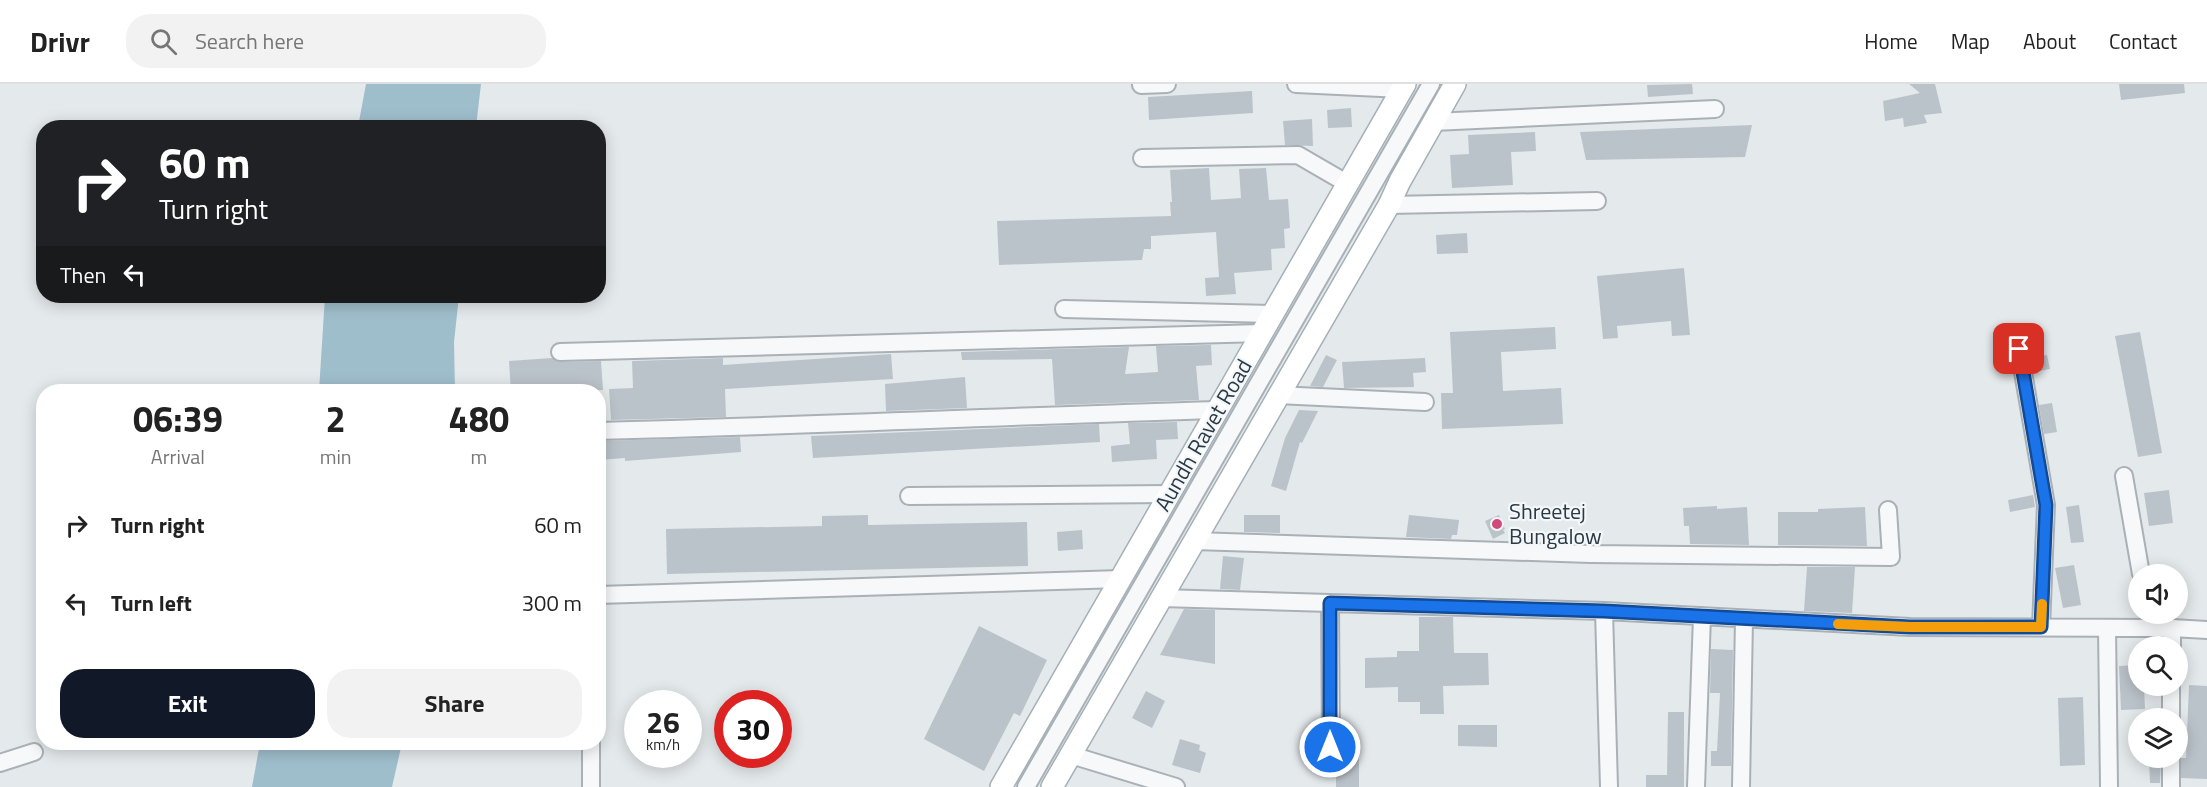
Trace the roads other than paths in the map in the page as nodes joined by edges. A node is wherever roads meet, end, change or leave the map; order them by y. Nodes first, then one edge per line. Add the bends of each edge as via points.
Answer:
1 (1167, 84) edge
2 (1296, 84) edge
3 (1431, 84) edge
4 (1455, 84) edge
5 (1141, 85) edge
6 (1404, 87) edge
7 (1715, 109) dead end
8 (1433, 122) junction
9 (1142, 158) dead end
10 (1348, 184) junction
11 (1597, 201) dead end
12 (1389, 205) junction
13 (1064, 309) dead end
14 (1274, 314) junction
15 (1262, 333) junction
16 (2019, 349) dead end
17 (560, 352) dead end
18 (1277, 396) junction
19 (1425, 402) dead end
20 (1218, 410) junction
21 (606, 431) edge
22 (2124, 476) dead end
23 (1170, 494) junction
24 (909, 496) dead end
25 (1888, 510) dead end
26 (1194, 541) junction
27 (2139, 564) edge
28 (1121, 579) junction
29 (606, 595) edge
30 (1161, 598) junction
31 (1330, 603) junction
32 (1604, 611) junction
33 (1702, 616) junction
34 (1744, 619) junction
35 (2131, 624) edge
36 (2159, 624) edge
37 (2041, 627) junction
38 (2107, 628) junction
39 (2172, 628) junction
40 (2207, 630) edge
41 (2172, 636) edge
42 (1330, 747) dead end
43 (591, 750) edge
44 (34, 752) dead end
45 (1071, 755) junction
46 (0, 763) edge
47 (2171, 768) edge
48 (591, 787) edge
49 (1001, 787) edge
50 (1026, 787) edge
51 (1052, 787) edge
52 (1176, 787) edge
53 (1609, 787) edge
54 (1696, 787) edge
55 (1741, 787) edge
56 (2109, 787) edge
57 (2171, 787) edge

1 - 5 street
2 - 6 street
3 - 50 street
4 - 8 main road, Aundh Ravet Road
6 - 10 main road, Aundh Ravet Road
7 - 8 street
8 - 12 main road, Aundh Ravet Road
9 - 10 street via 1298,155
10 - 14 main road, Aundh Ravet Road
11 - 12 street
12 - 18 main road, Aundh Ravet Road
13 - 14 street
14 - 15 main road, Aundh Ravet Road
15 - 17 street
15 - 20 main road, Aundh Ravet Road
16 - 37 street via 2046,505
18 - 19 street
18 - 26 main road, Aundh Ravet Road
20 - 21 street
20 - 23 main road, Aundh Ravet Road
22 - 27 street
23 - 24 street
23 - 28 main road, Aundh Ravet Road
25 - 26 street via 1891,557 1545,553
26 - 30 main road, Aundh Ravet Road
28 - 29 street
28 - 49 main road, Aundh Ravet Road
30 - 31 street
30 - 45 main road, Aundh Ravet Road
31 - 32 street
31 - 42 street
32 - 33 street
32 - 53 street
33 - 34 street
33 - 54 street
34 - 37 street via 1910,627
34 - 55 street
35 - 38 street
36 - 39 street
37 - 38 street
38 - 56 street
39 - 40 street
39 - 41 street
43 - 48 street
44 - 46 street
45 - 51 main road, Aundh Ravet Road
45 - 52 street
47 - 57 street

